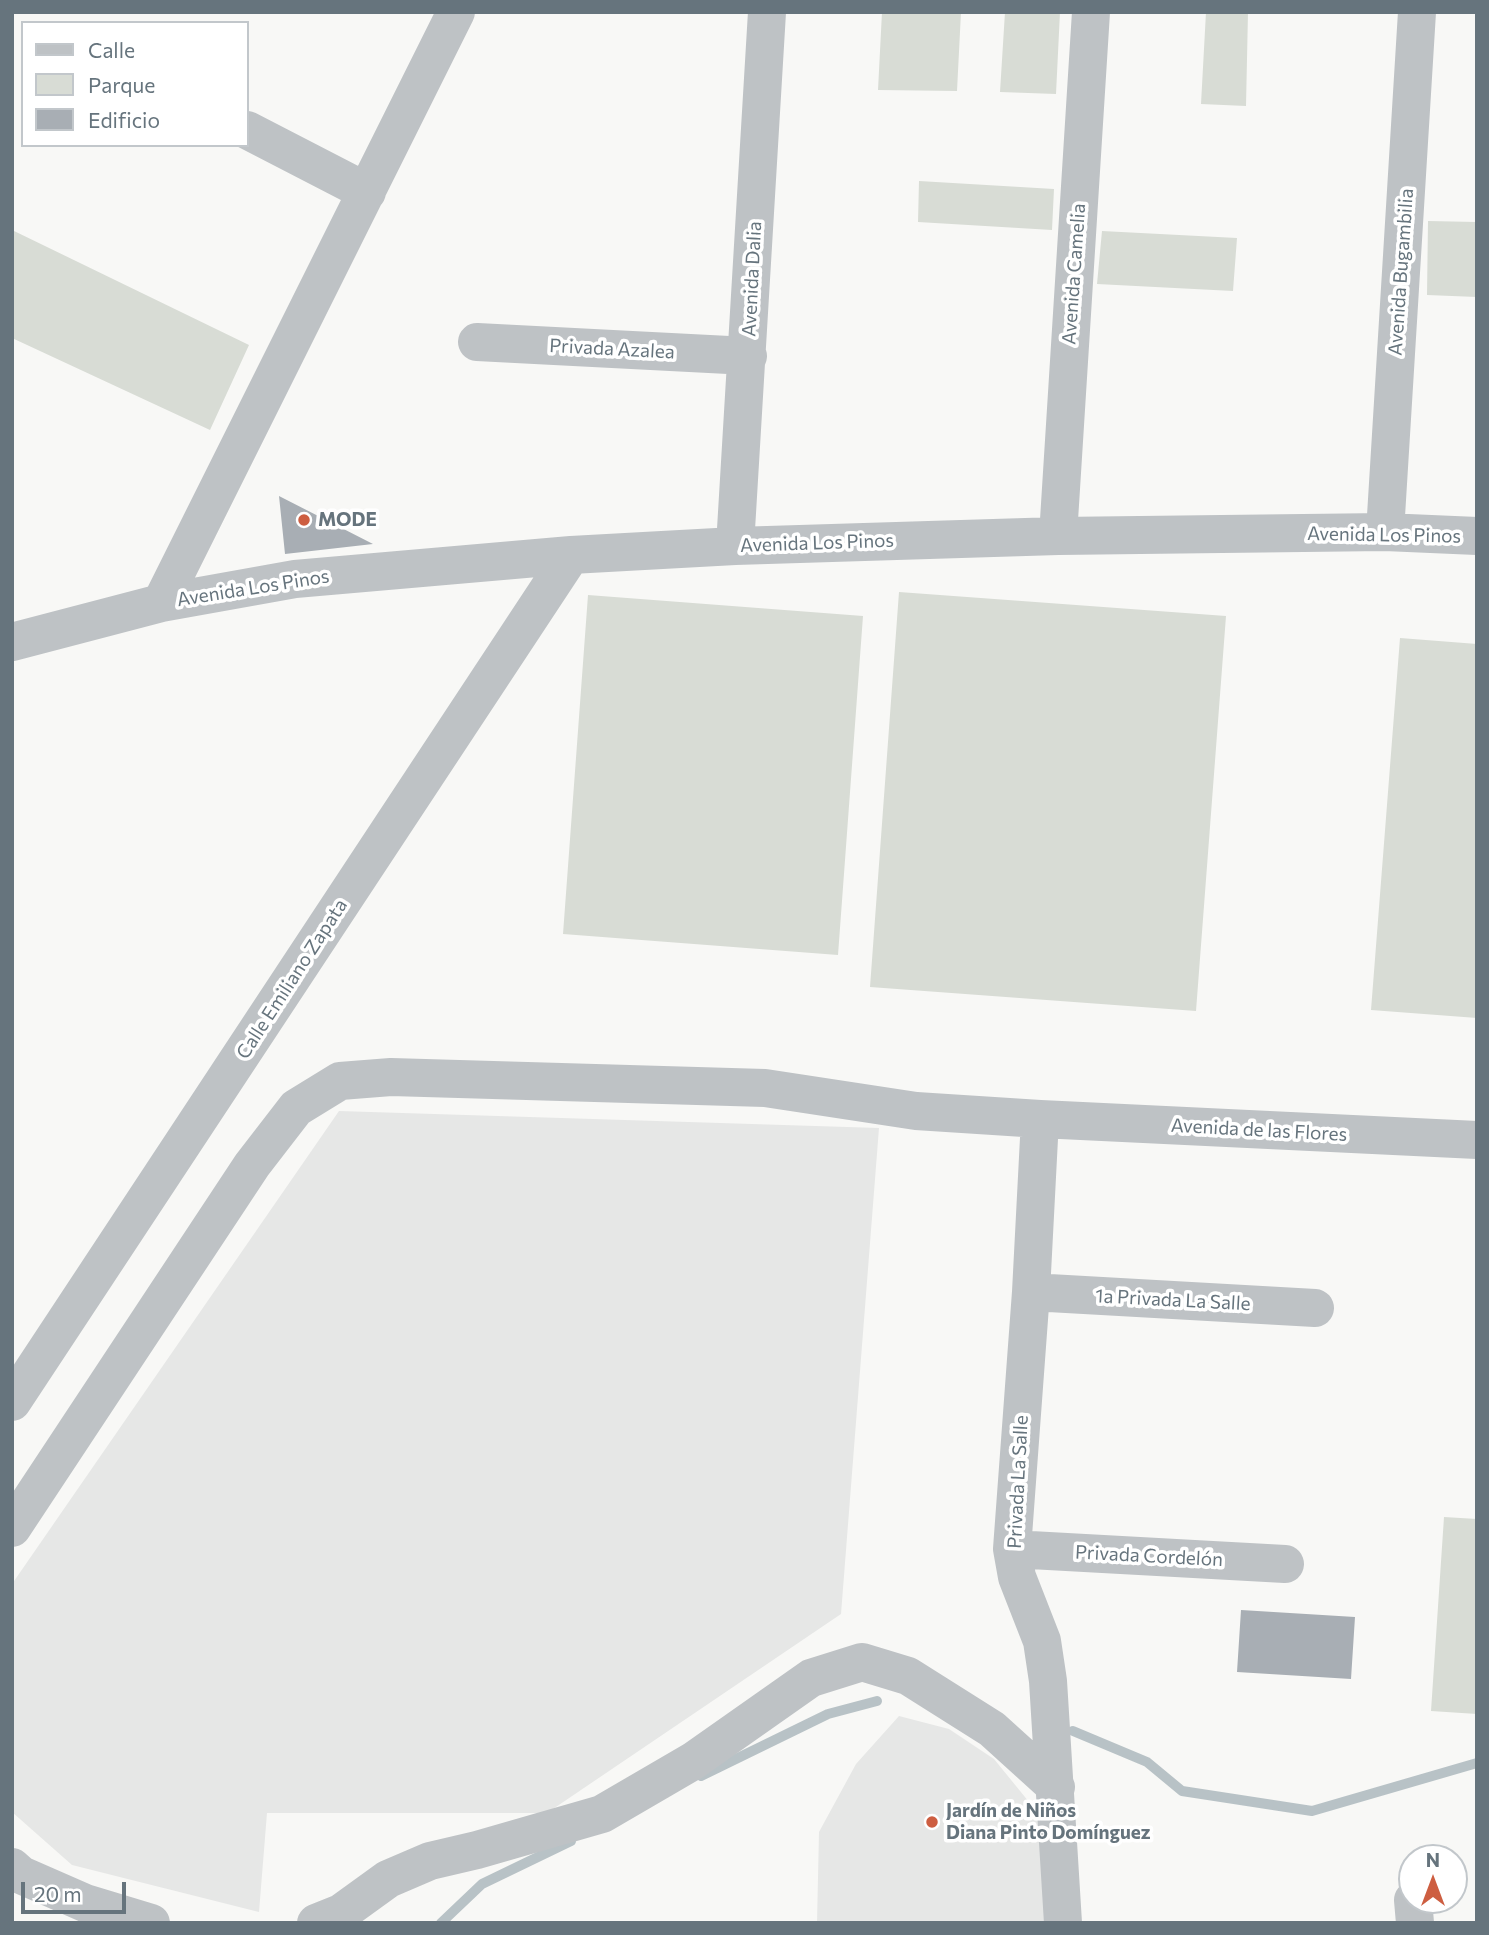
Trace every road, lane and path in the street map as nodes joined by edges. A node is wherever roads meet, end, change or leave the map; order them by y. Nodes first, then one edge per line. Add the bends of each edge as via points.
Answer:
1 (456, 12) edge
2 (767, 12) edge
3 (1091, 12) edge
4 (1417, 12) edge
5 (248, 131) edge
6 (368, 192) junction
7 (477, 342) dead end
8 (748, 356) junction
9 (1385, 532) junction
10 (1058, 536) junction
11 (1477, 536) edge
12 (735, 546) junction
13 (571, 555) junction
14 (161, 603) junction
15 (12, 642) edge
16 (1040, 1119) junction
17 (1477, 1140) edge
18 (1031, 1292) junction
19 (1315, 1308) dead end
20 (12, 1402) edge
21 (12, 1528) edge
22 (1012, 1549) junction
23 (1285, 1564) dead end
24 (1056, 1787) junction
25 (12, 1867) edge
26 (151, 1923) edge
27 (316, 1923) edge
28 (1063, 1923) edge

1 - 6 street, Avenida Los Pinos
2 - 8 street, Avenida Dalia
3 - 10 street, Avenida Camelia
4 - 9 street, Avenida Bugambilia
5 - 6 street
6 - 14 street, Avenida Los Pinos
7 - 8 street, Privada Azalea
8 - 12 street, Avenida Dalia
9 - 10 street, Avenida Los Pinos
9 - 11 street, Avenida Los Pinos
10 - 12 street, Avenida Los Pinos
12 - 13 street, Avenida Los Pinos
13 - 14 street, Avenida Los Pinos via 295,579
13 - 20 street, Calle Emiliano Zapata
14 - 15 street, Avenida Los Pinos
16 - 17 street, Avenida de las Flores
16 - 18 street, Privada La Salle
16 - 21 street, Avenida de las Flores via 916,1111 765,1088 391,1077 341,1081 296,1108 252,1165
18 - 19 street, 1a Privada La Salle
18 - 22 street, Privada La Salle
22 - 23 street, Privada Cordelón
22 - 24 street, Privada La Salle via 1017,1577 1042,1641
24 - 27 street via 992,1729 908,1676 862,1662 811,1678 693,1761 602,1814 430,1861 388,1879 341,1913
24 - 28 street, Privada La Salle
25 - 26 street via 85,1903

